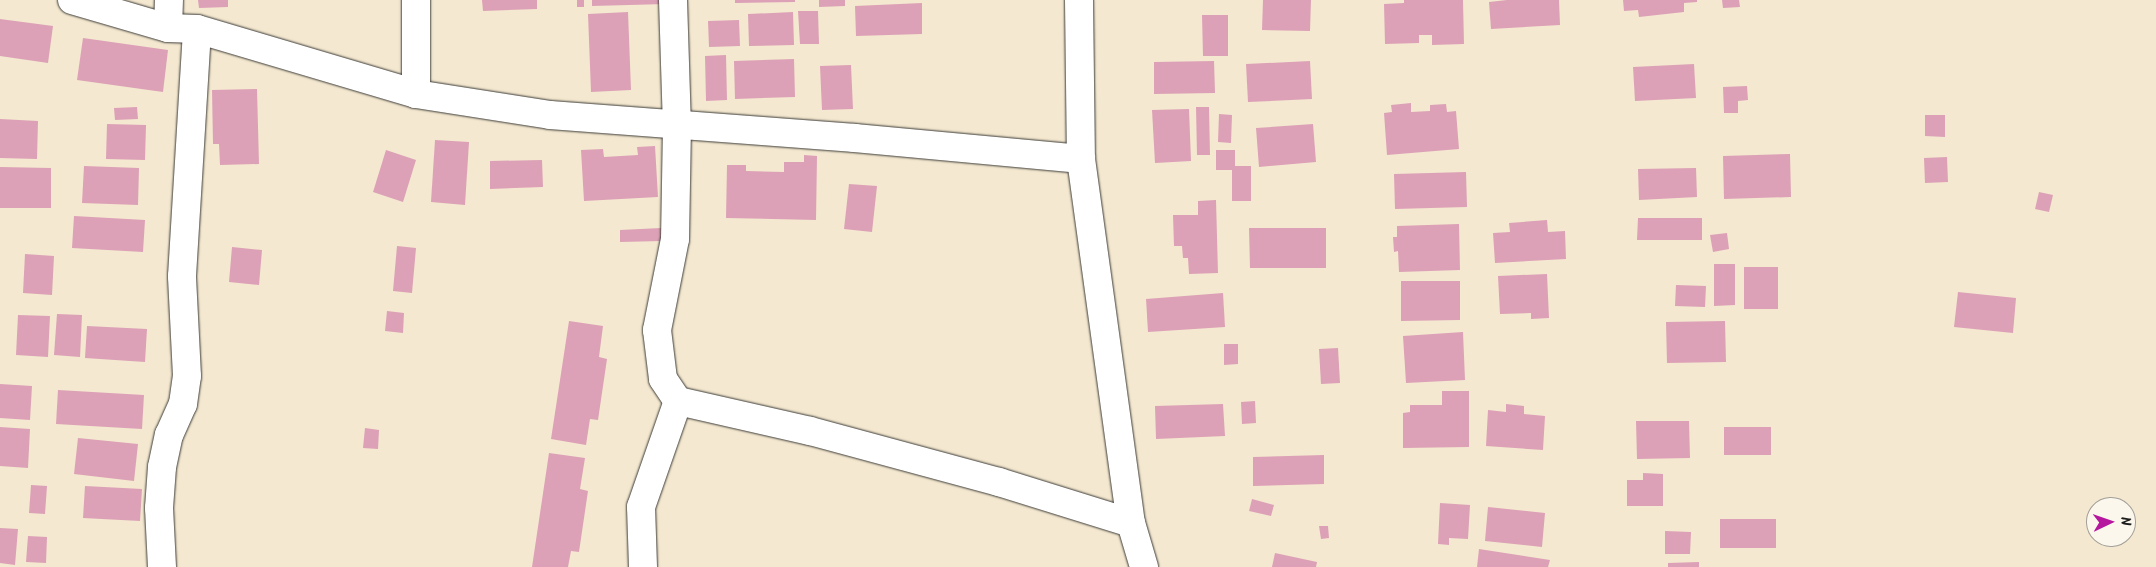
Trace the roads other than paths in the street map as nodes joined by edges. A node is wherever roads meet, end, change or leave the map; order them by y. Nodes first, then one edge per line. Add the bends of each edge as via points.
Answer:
1 (72, 0) edge
2 (168, 0) edge
3 (416, 0) edge
4 (673, 0) edge
5 (1079, 0) edge
6 (168, 28) junction
7 (197, 29) junction
8 (416, 94) junction
9 (678, 126) junction
10 (1082, 159) junction
11 (678, 401) junction
12 (1131, 523) junction
13 (162, 567) edge
14 (643, 567) edge
15 (1144, 567) edge

1 - 6 street
2 - 6 street
3 - 8 street
4 - 9 street
5 - 10 street
6 - 7 street
7 - 8 street
7 - 13 street via 182,276 187,376 183,404 169,435 162,467 159,508
8 - 9 street via 550,115
9 - 10 street
9 - 11 street via 675,239 657,330 663,379
10 - 12 street
11 - 12 street via 810,431
11 - 14 street via 642,507
12 - 15 street

